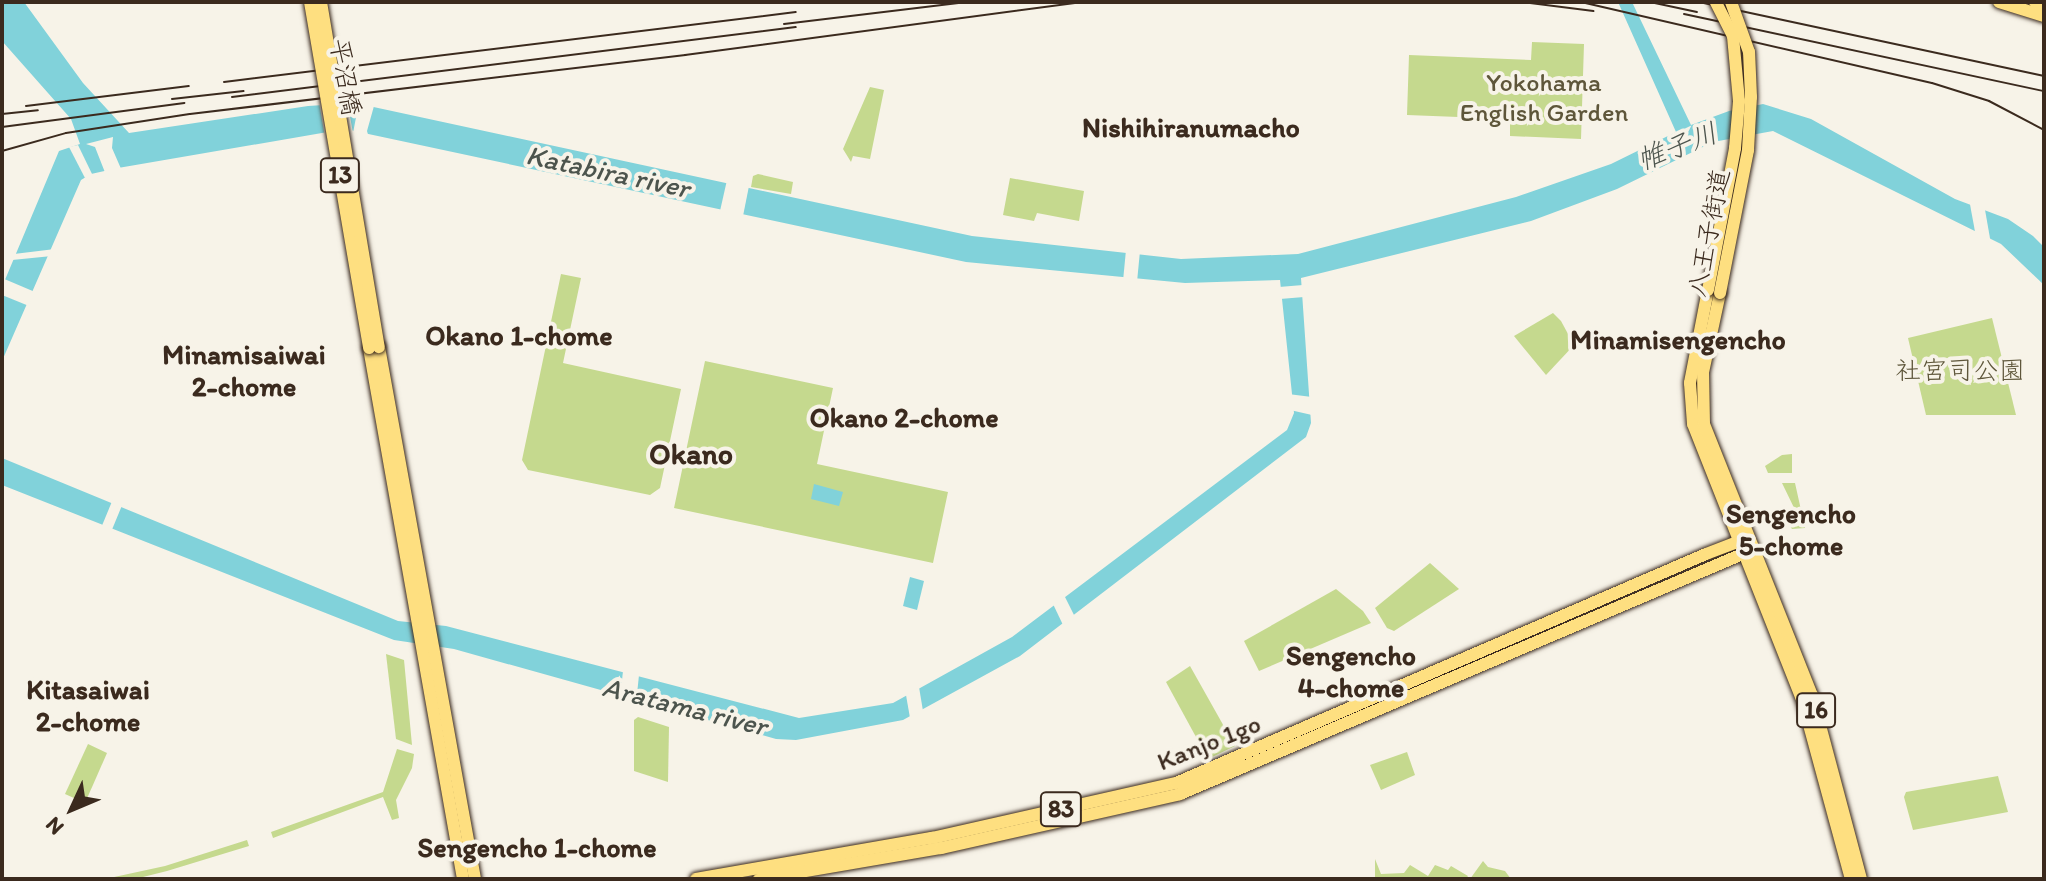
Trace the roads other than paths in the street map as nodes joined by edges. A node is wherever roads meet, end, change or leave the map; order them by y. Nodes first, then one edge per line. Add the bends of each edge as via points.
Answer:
1 (310, 2) edge
2 (321, 2) edge
3 (1716, 2) edge
4 (1731, 2) edge
5 (1999, 2) edge
6 (2035, 2) edge
7 (2044, 5) edge
8 (2044, 16) edge
9 (1714, 292) junction
10 (374, 348) junction
11 (1746, 547) junction
12 (432, 653) junction
13 (463, 879) edge
14 (475, 879) edge
15 (696, 879) edge
16 (759, 879) edge
17 (1851, 879) edge
18 (1861, 879) edge

1 - 10 main road, 平沼橋 / 13, bridge
2 - 10 main road, 平沼橋 / 13, bridge
3 - 9 main road, 八王子街道 / 16, bridge via 1733,36 1739,101
4 - 9 main road, 八王子街道 / 16, bridge via 1749,52 1748,150
5 - 8 main road
6 - 7 main road
9 - 11 main road, 八王子街道 / 16 via 1701,411
10 - 12 main road, 13
11 - 15 main road, Kanjo 1go / 83 via 1176,783 932,838
11 - 16 main road, Kanjo 1go / 83 via 1180,794 941,848
11 - 17 main road, 八王子街道 / 16 via 1802,699
11 - 18 main road, 八王子街道 / 16 via 1812,695
12 - 13 main road, 13
12 - 14 main road, 13

